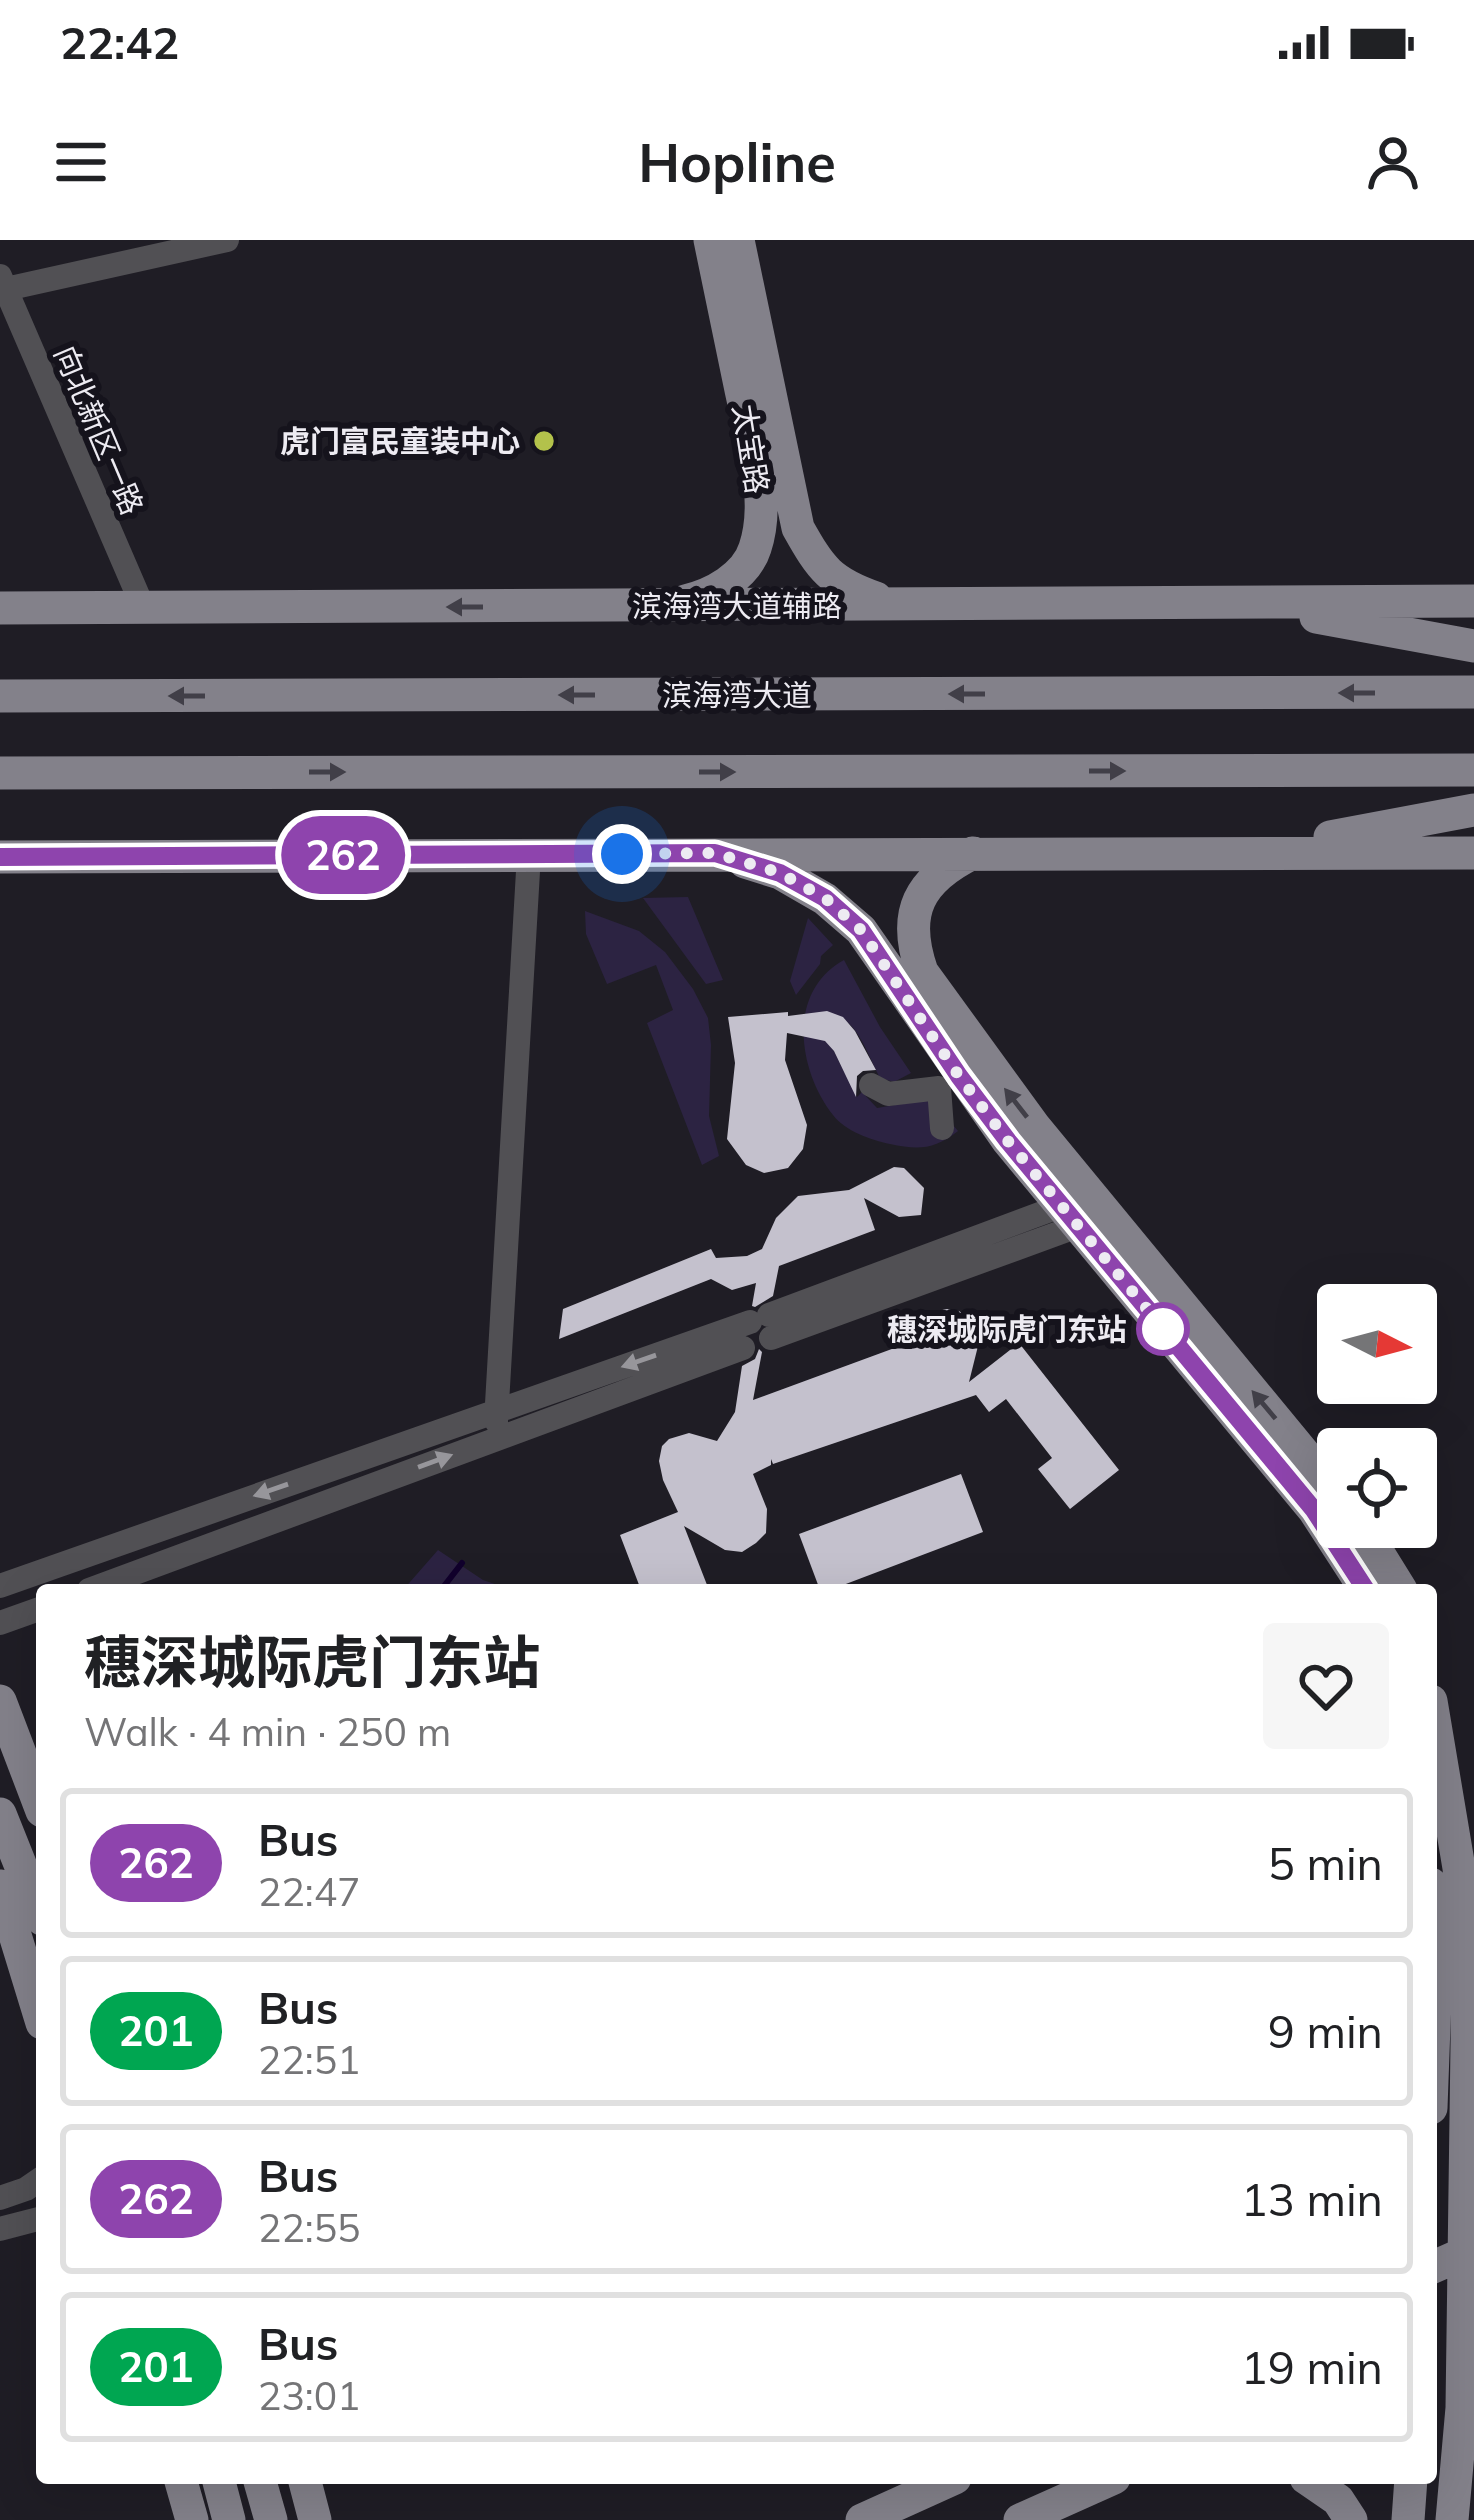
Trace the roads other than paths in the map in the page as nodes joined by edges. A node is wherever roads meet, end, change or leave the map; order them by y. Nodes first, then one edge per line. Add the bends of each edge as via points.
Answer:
1 (227, 240) edge
2 (710, 240) edge
3 (738, 240) edge
4 (3, 282) edge
5 (761, 521) junction
6 (798, 528) junction
7 (1474, 601) edge
8 (1248, 603) junction
9 (894, 605) junction
10 (666, 606) junction
11 (0, 608) edge
12 (142, 608) junction
13 (1474, 646) edge
14 (1474, 692) edge
15 (0, 696) edge
16 (1474, 770) edge
17 (0, 773) edge
18 (1474, 810) edge
19 (975, 852) junction
20 (1246, 852) junction
21 (715, 853) junction
22 (1474, 853) edge
23 (529, 854) junction
24 (0, 857) edge
25 (871, 1085) dead end
26 (942, 1128) dead end
27 (1069, 1216) junction
28 (743, 1348) dead end
29 (497, 1411) junction
30 (495, 1439) junction
31 (1317, 1470) edge
32 (1375, 1548) edge
33 (105, 1584) edge
34 (1362, 1584) edge
35 (1397, 1584) edge
36 (0, 1586) edge
37 (36, 1610) edge
38 (0, 1623) edge
39 (0, 1702) edge
40 (1437, 1736) edge
41 (18, 1748) junction
42 (36, 1773) edge
43 (36, 1795) edge
44 (0, 1814) edge
45 (0, 1886) edge
46 (36, 1904) edge
47 (1437, 1912) edge
48 (1452, 1983) edge
49 (36, 2003) edge
50 (1437, 2072) edge
51 (36, 2182) edge
52 (0, 2198) edge
53 (36, 2220) edge
54 (0, 2229) edge
55 (1470, 2251) edge
56 (1437, 2265) edge
57 (1456, 2344) edge
58 (182, 2484) edge
59 (220, 2484) edge
60 (262, 2484) edge
61 (306, 2484) edge
62 (942, 2484) edge
63 (1101, 2484) edge
64 (1315, 2484) edge
65 (1411, 2484) edge
66 (192, 2520) edge
67 (229, 2520) edge
68 (271, 2520) edge
69 (315, 2520) edge
70 (862, 2520) edge
71 (1020, 2520) edge
72 (1352, 2520) edge
73 (1408, 2520) edge
74 (1452, 2520) edge

1 - 4 street
2 - 5 main road, 太宝路
3 - 6 main road, 太宝路
4 - 12 street, 向北新区一路
5 - 6 main road via 771,548 782,551
5 - 10 main road, 太宝路 via 740,572 707,596
6 - 9 main road, 太宝路 via 821,569
7 - 8 main road, 滨海湾大道辅路
8 - 9 main road, 滨海湾大道辅路
8 - 13 main road
9 - 10 main road, 滨海湾大道辅路
10 -> 12 main road, 滨海湾大道辅路
11 - 12 main road, 滨海湾大道辅路
14 -> 15 main road, 滨海湾大道
17 -> 16 main road
18 - 20 main road
19 - 20 main road
19 - 21 main road
31 -> 19 main road via 1034,1126 922,971 914,946 921,893 943,868
20 - 22 main road
21 - 23 main road
21 - 27 main road via 780,873 861,930 959,1076
23 - 24 main road
23 - 29 street
25 - 26 street via 888,1094 939,1088
27 -> 29 street
27 - 34 main road via 1314,1510
28 - 30 street
29 - 30 street
29 -> 36 street
33 -> 30 street
32 - 35 main road
37 - 38 street
39 - 41 main road
40 - 48 main road via 1460,1868
41 - 42 main road
41 - 43 main road
44 - 46 main road
45 - 49 main road
47 - 48 main road
48 - 50 main road
48 - 55 main road
51 - 52 street
53 - 54 street
55 - 56 main road
55 - 57 main road
57 - 74 main road
58 - 66 main road
59 - 67 main road
60 - 68 main road
61 - 69 main road
62 - 70 main road
63 - 71 main road
64 - 72 main road
65 - 73 main road

